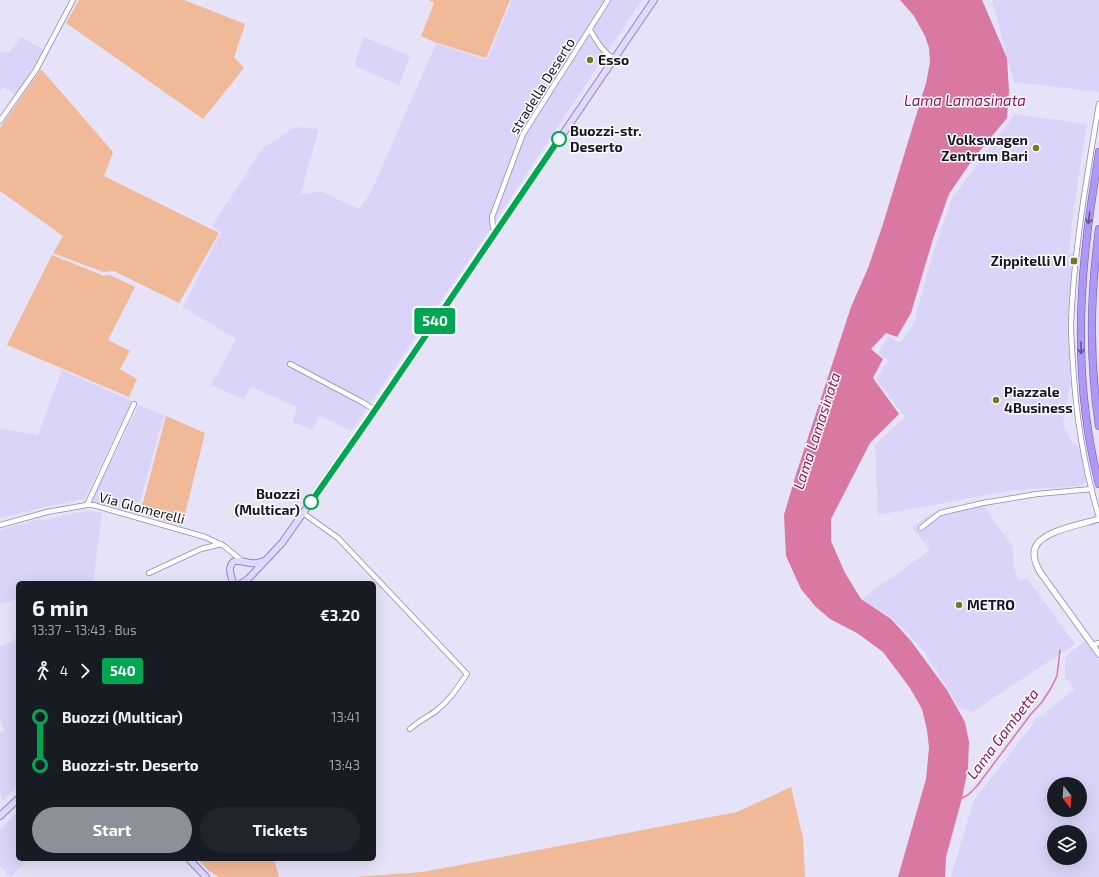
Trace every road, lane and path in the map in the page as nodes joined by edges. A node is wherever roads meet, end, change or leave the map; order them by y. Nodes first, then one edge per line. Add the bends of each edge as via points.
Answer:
1 (74, 0) edge
2 (608, 0) edge
3 (654, 0) edge
4 (590, 30) junction
5 (614, 58) junction
6 (1099, 104) edge
7 (0, 121) edge
8 (1099, 152) edge
9 (1099, 229) edge
10 (496, 231) junction
11 (290, 364) dead end
12 (134, 404) dead end
13 (375, 410) junction
14 (1099, 426) edge
15 (1099, 484) edge
16 (1092, 489) junction
17 (87, 505) junction
18 (303, 513) junction
19 (1099, 518) edge
20 (0, 525) edge
21 (921, 528) dead end
22 (204, 537) junction
23 (221, 544) junction
24 (201, 549) junction
25 (228, 549) junction
26 (265, 561) junction
27 (245, 562) junction
28 (232, 564) junction
29 (149, 573) dead end
30 (250, 576) junction
31 (233, 580) edge
32 (245, 581) edge
33 (1099, 643) edge
34 (1092, 645) junction
35 (1098, 652) edge
36 (410, 729) dead end
37 (16, 802) edge
38 (0, 816) edge
39 (191, 861) edge
40 (206, 877) edge

1 - 7 street via 36,70
2 - 4 street, stradella Deserto
3 - 5 main road
4 - 5 street via 610,57
4 - 10 street, stradella Deserto via 523,134 492,217 493,228
5 - 10 main road
6 - 16 street via 1083,200 1071,324 1075,398
8 -> 15 highway via 1087,237 1081,326 1084,404
9 - 14 highway via 1093,284 1091,344 1094,396
10 - 13 main road
11 - 13 street
12 - 17 street
13 - 18 main road
16 - 19 street
16 - 21 street via 1036,494 983,503 940,513
17 - 20 street, Via Glomerelli via 47,512
17 - 22 street, Via Glomerelli
18 - 26 main road via 282,543
18 - 36 street via 338,538 467,674 449,700
19 - 34 street via 1052,533 1035,547 1034,557 1040,572
22 - 23 street, Via Glomerelli
22 - 24 street via 205,543
23 - 24 street
23 - 25 street, Via Glomerelli
24 - 29 street
25 - 27 street, Via Glomerelli
25 - 28 street
26 - 27 main road
26 - 30 main road
27 - 28 main road
27 - 30 main road via 251,569
28 - 31 main road via 230,571
30 - 32 main road
33 - 34 street
34 - 35 street
37 - 38 main road
39 - 40 main road

